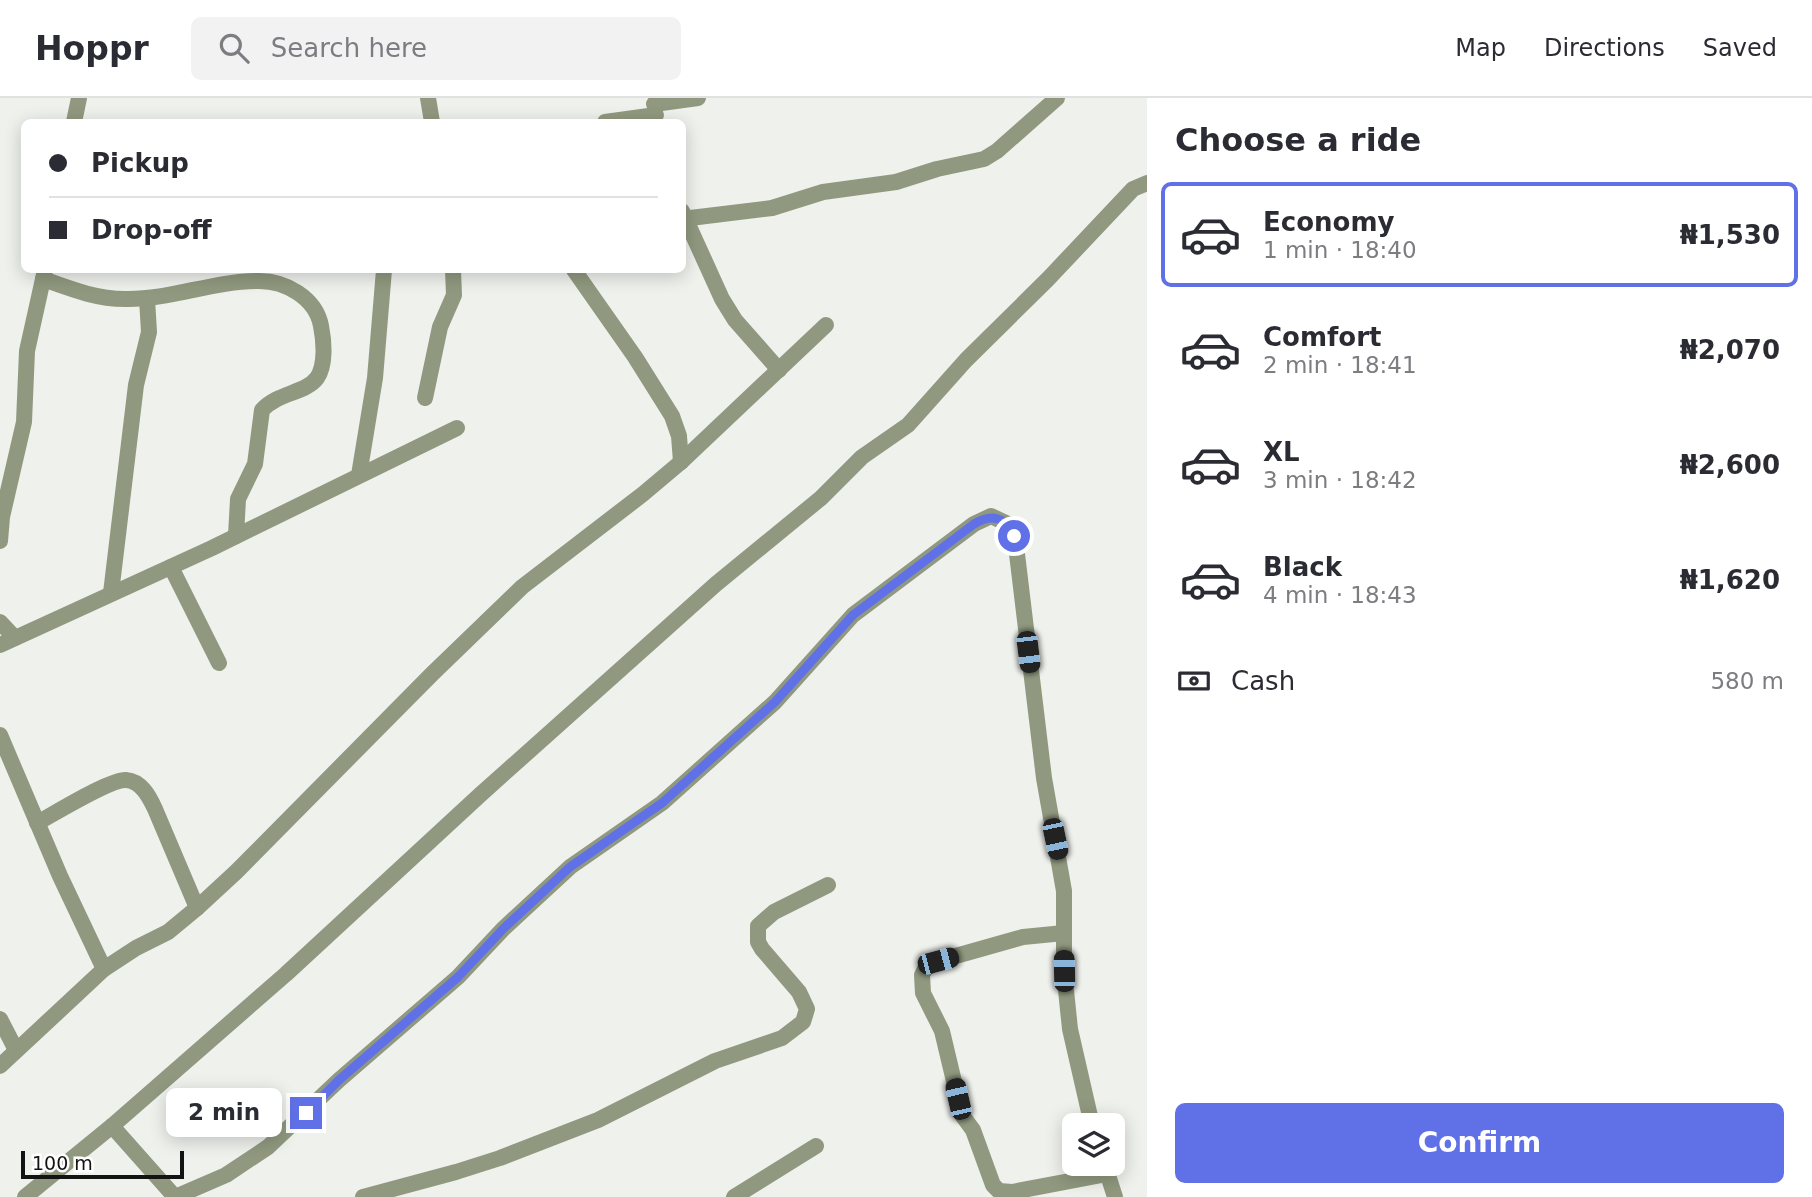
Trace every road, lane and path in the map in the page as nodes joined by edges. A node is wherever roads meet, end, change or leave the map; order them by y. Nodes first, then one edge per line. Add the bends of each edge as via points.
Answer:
1 (79, 98) edge
2 (428, 98) edge
3 (698, 98) edge
4 (1057, 98) edge
5 (655, 110) edge
6 (75, 119) edge
7 (432, 119) edge
8 (618, 119) edge
9 (1147, 183) edge
10 (686, 216) edge
11 (686, 222) edge
12 (384, 273) edge
13 (453, 273) edge
14 (576, 273) edge
15 (44, 274) edge
16 (147, 299) junction
17 (825, 325) dead end
18 (779, 370) junction
19 (425, 398) dead end
20 (457, 428) dead end
21 (8, 458) edge
22 (681, 462) junction
23 (359, 475) junction
24 (236, 536) junction
25 (0, 541) edge
26 (171, 566) junction
27 (111, 593) junction
28 (0, 621) edge
29 (7, 642) edge
30 (219, 663) dead end
31 (0, 735) edge
32 (37, 823) junction
33 (828, 885) dead end
34 (197, 908) junction
35 (1064, 933) junction
36 (104, 969) junction
37 (0, 1018) edge
38 (16, 1050) junction
39 (0, 1066) edge
40 (1089, 1113) edge
41 (112, 1126) junction
42 (816, 1146) dead end
43 (1077, 1176) edge
44 (1108, 1176) edge
45 (993, 1194) edge
46 (25, 1197) edge
47 (175, 1197) edge
48 (363, 1197) edge
49 (734, 1197) edge
50 (1115, 1197) edge

1 - 6 street
2 - 7 street
3 - 5 street
4 - 10 street via 984,159 896,182 823,192 772,208
5 - 8 street
9 - 41 street via 1133,189 908,425 862,457 821,498 716,584 344,923
11 - 18 street via 722,299
12 - 23 street
13 - 19 street via 454,295 440,327
14 - 22 street via 672,416
15 - 16 street via 99,298
15 - 21 street via 27,351 26,412
16 - 24 street via 261,281 295,291 318,314 323,340 320,371 311,384 262,410 254,464 238,499
16 - 27 street via 149,332 136,385
17 - 18 street
18 - 22 street
20 - 23 street
21 - 25 street
22 - 34 street via 522,587
23 - 24 street
24 - 26 street
26 - 27 street
26 - 30 street
27 - 29 street
28 - 29 street
31 - 32 street
32 - 34 street via 111,783 128,779 137,783 149,796
32 - 36 street
33 - 48 street via 774,912 758,926 762,949 799,992 807,1009 803,1022 782,1038 715,1061 598,1120 500,1158
34 - 36 street via 168,932
35 - 40 street via 1070,1029
35 - 45 street via 1023,937 938,961 922,975 923,993 942,1031 960,1110 973,1130
35 - 47 street via 1063,883 1044,778 1014,536 1008,524 991,516 853,615 775,702 662,803 570,867 458,977 268,1147 226,1175
36 - 38 street
37 - 38 street
38 - 39 street
41 - 46 street
41 - 47 street
42 - 49 street
43 - 45 street
44 - 50 street

